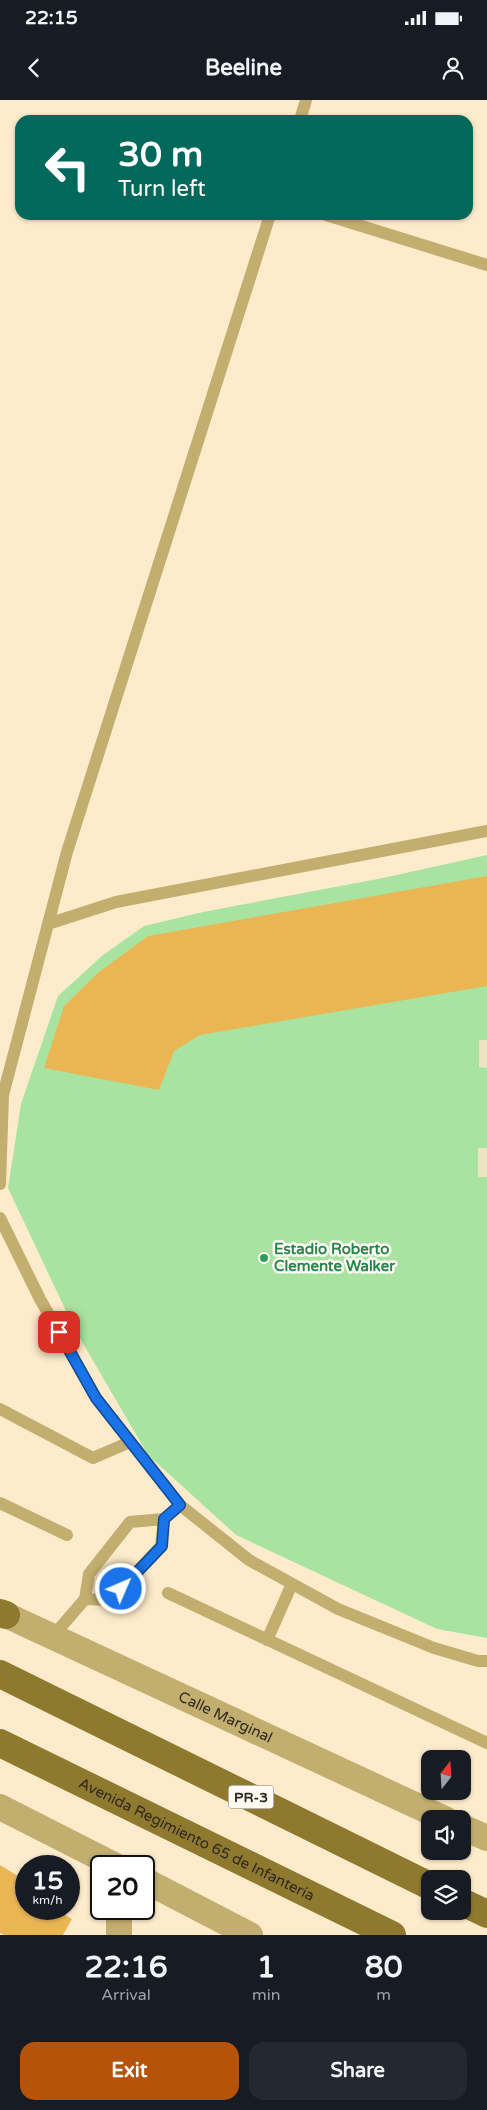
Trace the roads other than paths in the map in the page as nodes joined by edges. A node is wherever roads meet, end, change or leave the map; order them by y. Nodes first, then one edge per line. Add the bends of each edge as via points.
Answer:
1 (306, 100) edge
2 (302, 115) edge
3 (268, 220) edge
4 (342, 220) edge
5 (487, 265) edge
6 (487, 831) edge
7 (48, 924) junction
8 (1, 1142) edge
9 (0, 1184) edge
10 (0, 1218) edge
11 (0, 1409) edge
12 (130, 1442) junction
13 (0, 1503) edge
14 (180, 1505) junction
15 (164, 1519) junction
16 (67, 1535) dead end
17 (292, 1584) junction
18 (168, 1593) dead end
19 (85, 1599) junction
20 (3, 1614) edge
21 (53, 1636) junction
22 (267, 1640) junction
23 (487, 1661) edge
24 (0, 1674) edge
25 (0, 1743) edge
26 (487, 1743) edge
27 (0, 1807) edge
28 (427, 1810) edge
29 (471, 1831) edge
30 (487, 1838) edge
31 (94, 1855) edge
32 (421, 1882) edge
33 (155, 1886) edge
34 (471, 1906) edge
35 (487, 1914) edge
36 (119, 1920) edge
37 (119, 1935) edge
38 (250, 1935) edge
39 (392, 1935) edge

1 - 2 lane
3 - 7 lane via 67,852
4 - 5 lane
6 - 7 lane via 116,902
7 - 8 lane via 3,1095
8 - 9 lane
10 - 12 lane via 40,1299 96,1398
11 - 12 lane via 93,1458
12 - 14 lane
13 - 16 lane
14 - 15 lane
14 - 17 lane via 249,1560
15 - 19 lane via 130,1522 89,1574
15 - 19 lane via 162,1546 110,1600
17 - 22 lane
17 - 23 lane via 338,1609 434,1648
18 - 22 lane
19 - 21 lane
20 - 21 street, Calle Marginal
21 - 28 street, Calle Marginal
22 - 26 lane
24 - 32 main road, PR-3
25 - 39 main road, Avenida Regimiento 65 de Infantería
27 - 31 street
29 - 30 street
33 - 38 street
34 - 35 main road
36 - 37 street

